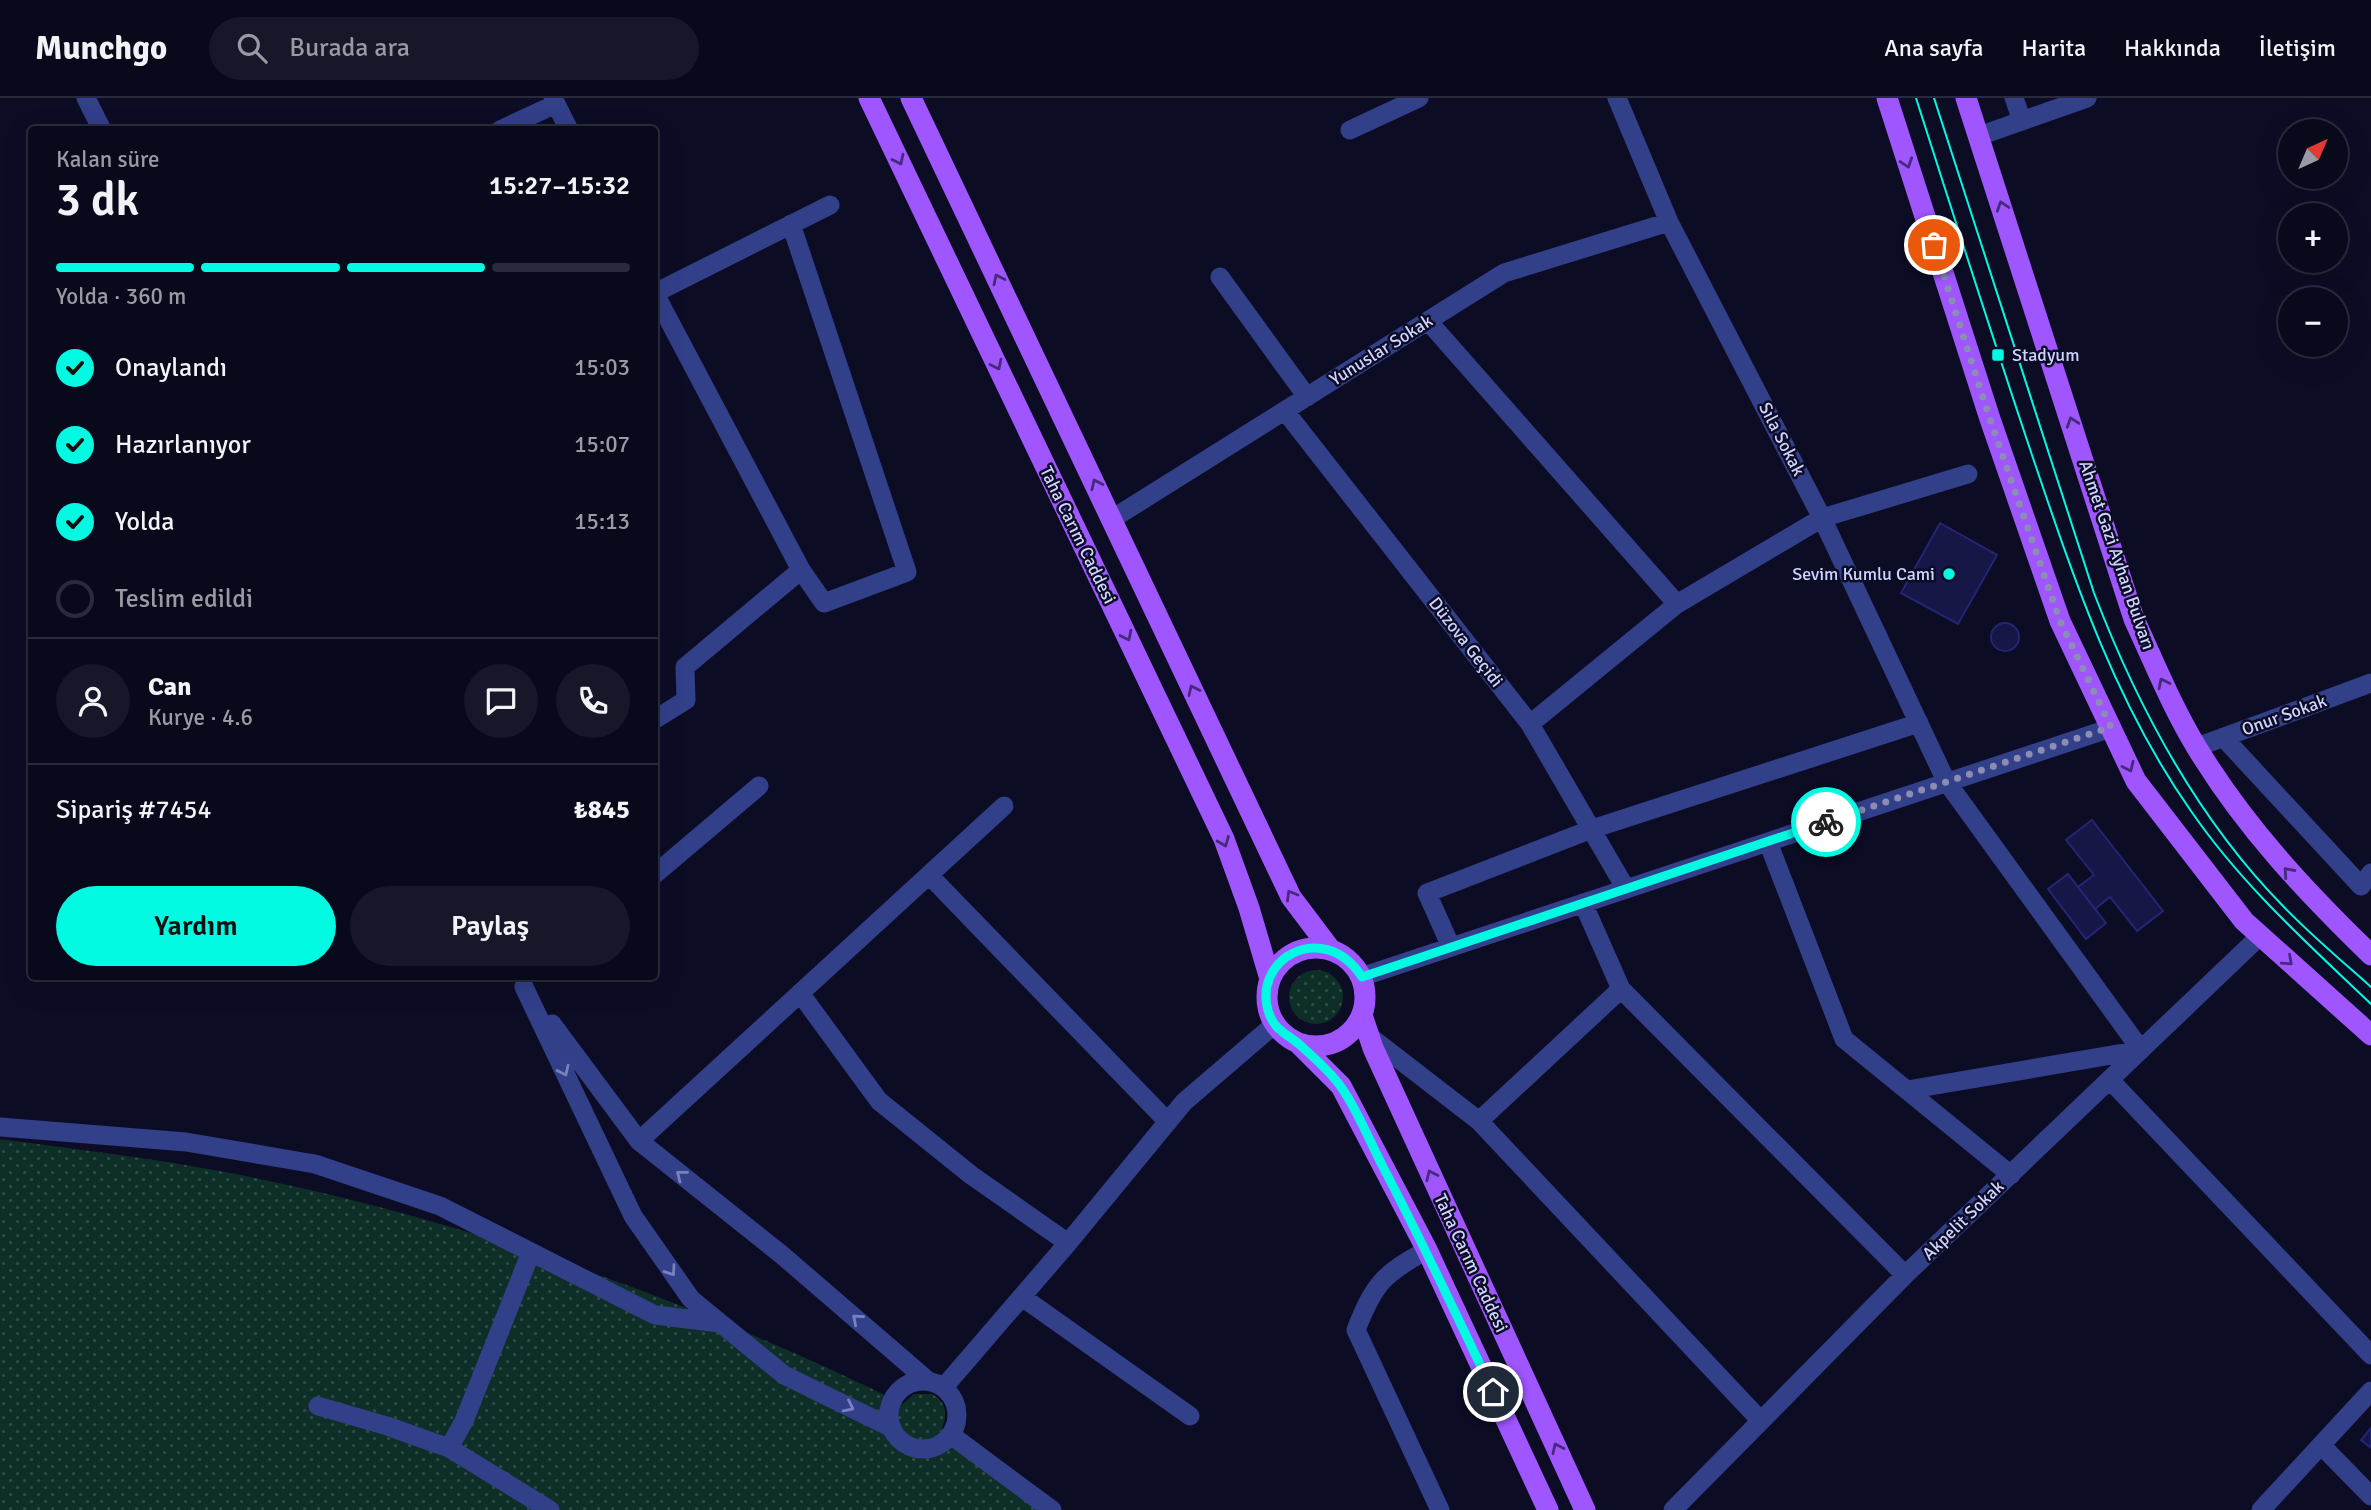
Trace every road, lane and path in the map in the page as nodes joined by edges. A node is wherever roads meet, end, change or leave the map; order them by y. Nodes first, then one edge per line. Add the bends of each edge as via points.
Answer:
1 (86, 98) edge
2 (869, 98) edge
3 (911, 98) edge
4 (1419, 98) edge
5 (1617, 98) edge
6 (1887, 98) edge
7 (1966, 98) edge
8 (2014, 98) edge
9 (2087, 98) edge
10 (555, 101) edge
11 (2022, 121) junction
12 (100, 126) edge
13 (508, 126) edge
14 (567, 126) edge
15 (1350, 130) dead end
16 (1979, 136) junction
17 (830, 205) dead end
18 (1669, 222) junction
19 (791, 224) junction
20 (1220, 277) dead end
21 (658, 291) edge
22 (658, 299) edge
23 (1428, 321) junction
24 (1307, 397) junction
25 (1284, 411) junction
26 (1968, 474) dead end
27 (1822, 518) junction
28 (1112, 519) junction
29 (801, 570) junction
30 (1677, 604) junction
31 (2371, 682) edge
32 (658, 718) edge
33 (1919, 723) junction
34 (1530, 724) junction
35 (2111, 727) junction
36 (2223, 737) junction
37 (2196, 747) junction
38 (1946, 781) junction
39 (759, 786) dead end
40 (1004, 806) dead end
41 (1592, 829) junction
42 (1769, 842) junction
43 (658, 872) edge
44 (2371, 873) edge
45 (929, 875) junction
46 (1626, 889) junction
47 (1583, 903) junction
48 (2260, 936) junction
49 (1451, 947) junction
50 (1331, 950) junction
51 (2371, 955) edge
52 (1362, 977) junction
53 (1270, 979) junction
54 (526, 980) edge
55 (1621, 989) junction
56 (800, 993) junction
57 (1362, 1015) junction
58 (1275, 1024) junction
59 (2371, 1035) edge
60 (1369, 1036) junction
61 (1298, 1043) junction
62 (2141, 1050) junction
63 (2109, 1080) junction
64 (1907, 1090) junction
65 (1479, 1121) junction
66 (1168, 1122) junction
67 (0, 1127) edge
68 (639, 1141) junction
69 (2011, 1174) junction
70 (1068, 1242) junction
71 (1427, 1250) junction
72 (531, 1252) junction
73 (1905, 1275) junction
74 (1022, 1297) junction
75 (720, 1322) junction
76 (2371, 1355) edge
77 (936, 1383) junction
78 (2371, 1391) edge
79 (318, 1406) dead end
80 (1190, 1416) dead end
81 (1761, 1421) junction
82 (892, 1428) junction
83 (951, 1435) junction
84 (2321, 1445) junction
85 (449, 1448) junction
86 (2371, 1496) edge
87 (550, 1510) edge
88 (1052, 1510) edge
89 (1440, 1510) edge
90 (1548, 1510) edge
91 (1585, 1510) edge
92 (1673, 1510) edge
93 (2261, 1510) edge

1 - 12 street
2 -> 53 main road, Taha Carım Caddesi via 1224,839
28 -> 3 main road, Taha Carım Caddesi
4 - 15 street
5 - 18 street, Sıla Sokak
6 -> 35 main road via 2060,621
7 - 16 main road, Ahmet Gazi Ayhan Bulvarı
8 - 11 street
9 - 11 street
10 - 13 street
10 - 14 street
11 - 16 street
37 -> 16 main road, Ahmet Gazi Ayhan Bulvarı via 2134,618
17 - 19 street
18 - 23 street, Yunuslar Sokak via 1504,273
18 - 27 street, Sıla Sokak
19 - 21 street
19 - 29 street via 907,572 824,603
20 - 24 street
22 - 29 street
23 - 24 street, Yunuslar Sokak
23 - 30 street
24 - 25 street, Yunuslar Sokak
25 - 28 street, Yunuslar Sokak
25 - 34 street, Düzova Geçidi
26 - 27 street
27 - 30 street
27 - 33 street, Sıla Sokak
50 -> 28 main road, Taha Carım Caddesi via 1292,897
29 - 32 street via 685,667 686,700
30 - 34 street
31 - 36 street, Onur Sokak
33 - 38 street, Sıla Sokak
33 - 41 street
34 - 41 street, Düzova Geçidi
35 - 38 street
35 -> 48 main road via 2136,781
36 - 37 street, Onur Sokak
36 - 44 street via 2361,886
51 -> 37 main road, Ahmet Gazi Ayhan Bulvarı via 2273,854
38 - 42 street
38 - 62 street, Sıla Sokak
39 - 43 street
40 - 45 street
41 - 46 street, Düzova Geçidi
41 - 49 street via 1427,893
42 - 46 street
42 - 64 street via 1844,1039
45 - 56 street
45 - 66 street
46 - 47 street
47 - 49 street
47 - 55 street
48 -> 59 main road
48 - 62 street, Akpelit Sokak
49 - 52 street
50 - 52 main road via 1345,957
50 - 53 main road via 1296,951 1284,958
52 - 57 main road
53 - 58 main road via 1267,1004
54 - 68 street
54 -> 75 street via 633,1216 691,1299
55 - 65 street
55 - 73 street
56 - 68 street
56 - 70 street via 879,1101 971,1175
57 - 60 main road, Taha Carım Caddesi
57 - 61 main road via 1347,1036 1336,1042 1324,1046
58 - 61 main road
58 - 66 street via 1184,1101
60 - 65 street
91 -> 60 main road, Taha Carım Caddesi
61 - 71 main road, Taha Carım Caddesi via 1341,1086
62 - 63 street, Akpelit Sokak
62 - 64 street
63 - 69 street, Akpelit Sokak
63 - 76 street
64 - 69 street
65 - 81 street
66 - 70 street
67 - 72 street via 186,1142 316,1164 440,1206
77 -> 68 street
69 - 73 street, Akpelit Sokak
70 - 74 street
71 - 89 street via 1394,1268 1370,1296 1356,1330
71 - 90 main road, Taha Carım Caddesi
72 - 75 street via 655,1315
72 - 85 street
73 - 81 street, Akpelit Sokak
74 - 77 street
74 - 80 street
75 -> 82 street via 784,1375
77 - 82 street via 909,1383 896,1394 889,1410
77 - 83 street via 950,1393 957,1410
78 - 84 street
79 - 85 street
81 - 92 street, Akpelit Sokak
82 - 83 street via 903,1442 920,1449 937,1446
83 - 88 street
84 - 86 street
84 - 93 street
85 - 87 street

